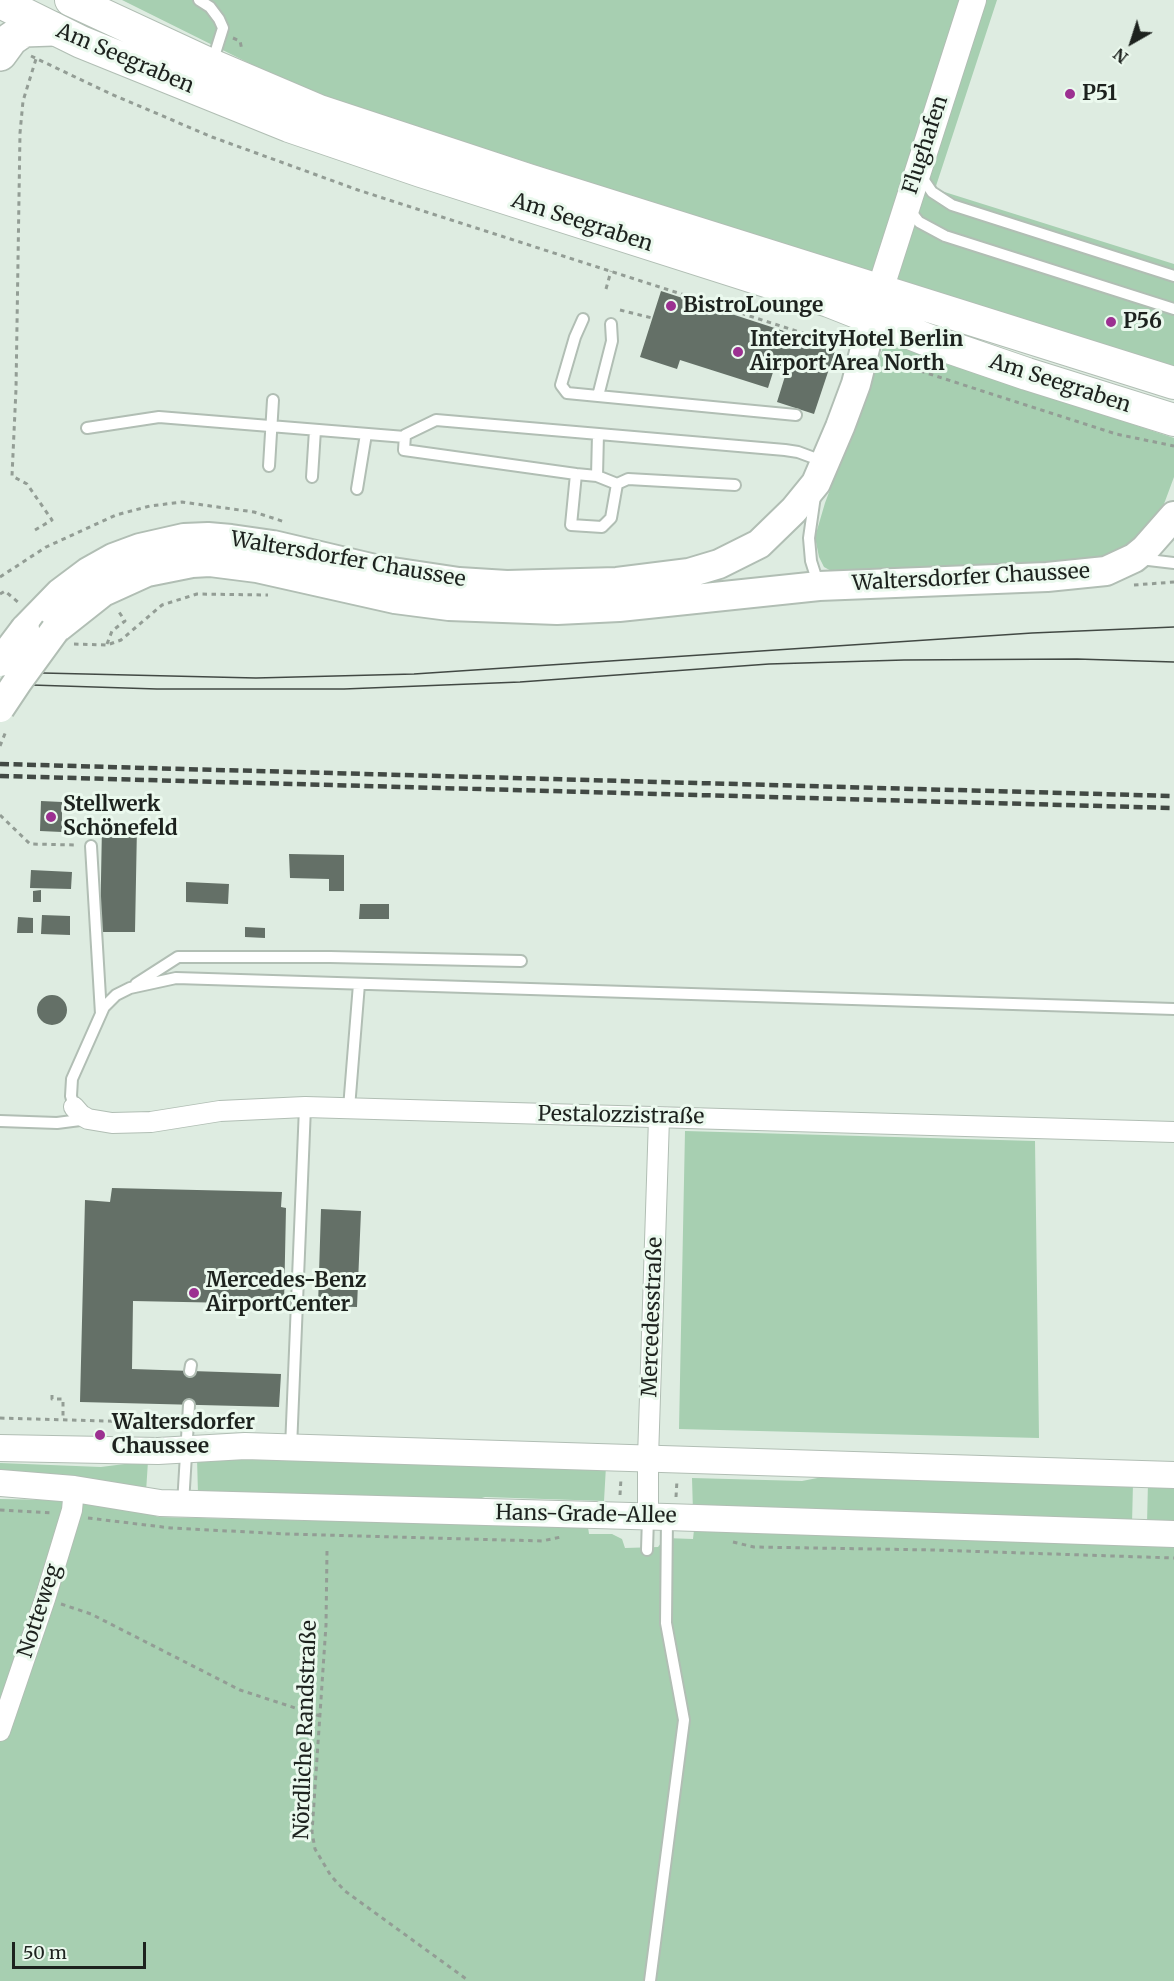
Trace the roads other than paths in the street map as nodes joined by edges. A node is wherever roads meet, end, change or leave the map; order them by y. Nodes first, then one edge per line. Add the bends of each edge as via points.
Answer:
1 (71, 0) edge
2 (199, 0) edge
3 (973, 0) edge
4 (1, 2) edge
5 (53, 29) junction
6 (17, 50) edge
7 (211, 65) junction
8 (918, 170) junction
9 (906, 205) junction
10 (1174, 276) edge
11 (876, 304) junction
12 (1174, 309) edge
13 (583, 319) dead end
14 (611, 324) dead end
15 (1174, 383) edge
16 (598, 396) junction
17 (273, 400) dead end
18 (796, 415) dead end
19 (1174, 420) edge
20 (272, 426) junction
21 (87, 428) dead end
22 (315, 430) junction
23 (366, 434) junction
24 (598, 434) junction
25 (405, 437) junction
26 (268, 466) dead end
27 (820, 472) junction
28 (576, 474) junction
29 (597, 476) junction
30 (312, 477) dead end
31 (616, 484) junction
32 (735, 485) dead end
33 (357, 489) dead end
34 (1174, 516) edge
35 (1134, 558) junction
36 (1174, 563) edge
37 (819, 586) junction
38 (0, 662) edge
39 (0, 708) edge
40 (91, 846) road end
41 (521, 961) dead end
42 (359, 984) junction
43 (130, 988) junction
44 (1174, 1009) edge
45 (101, 1014) junction
46 (305, 1107) junction
47 (349, 1108) junction
48 (81, 1113) junction
49 (659, 1118) junction
50 (0, 1122) edge
51 (1174, 1132) edge
52 (189, 1405) dead end
53 (0, 1448) edge
54 (291, 1448) junction
55 (187, 1449) junction
56 (648, 1458) junction
57 (1174, 1475) edge
58 (0, 1483) edge
59 (74, 1489) junction
60 (183, 1504) junction
61 (664, 1517) junction
62 (1174, 1534) edge
63 (648, 1550) dead end
64 (0, 1731) edge
65 (650, 1981) edge

1 - 7 main road, Am Seegraben
2 - 7 lane via 210,7 223,28
3 - 8 street, Flughafen
4 - 5 main road, Am Seegraben
5 - 6 highway via 24,30
5 - 11 main road, Am Seegraben via 309,133 828,301
7 - 11 main road, Am Seegraben via 319,111 562,191
8 - 9 street, Flughafen
8 - 10 lane via 932,192 952,205
9 - 11 street, Flughafen
9 - 12 lane via 919,222 945,236
11 - 15 main road, Am Seegraben
11 - 19 main road, Am Seegraben via 1027,374
11 - 27 main road, Waltersdorfer Chaussee via 856,384
13 - 16 lane via 561,385 567,393
14 - 16 lane via 612,341
16 - 18 lane
17 - 20 lane
20 - 21 lane via 159,417
20 - 22 lane
20 - 26 lane
22 - 23 lane
22 - 30 lane
23 - 25 lane
23 - 33 lane
24 - 25 lane via 436,420
24 - 27 lane via 798,452
24 - 29 lane
25 - 28 lane via 404,450
27 - 37 lane, Waltersdorfer Chaussee via 809,537
27 - 38 main road, Waltersdorfer Chaussee, bridge via 795,510 759,544 689,573 617,582 459,582 208,537 140,548 88,572 23,617
28 - 29 lane
28 - 31 lane via 571,525 602,527 611,518
29 - 31 lane
31 - 32 lane via 628,479
34 - 35 main road, Waltersdorfer Chaussee
35 - 36 lane
35 - 37 main road, Waltersdorfer Chaussee via 1106,571 1047,577
37 - 39 main road, Waltersdorfer Chaussee, bridge via 619,606 503,609 395,599 257,568 192,563 147,572 104,592 18,681
40 - 45 lane
41 - 43 lane via 178,957
42 - 43 lane via 176,978
42 - 44 lane
42 - 47 lane
43 - 45 lane via 116,994
45 - 48 lane via 72,1080 71,1096
46 - 47 street, Pestalozzistraße
46 - 48 street, Pestalozzistraße via 220,1112 151,1122 112,1123
46 - 54 lane
47 - 49 street, Pestalozzistraße
48 - 50 lane via 57,1123
49 - 51 street, Pestalozzistraße
49 - 56 street, Mercedesstraße
52 - 55 lane
53 - 55 street
54 - 55 street
54 - 56 street
55 - 60 lane
56 - 57 street
56 - 61 street, Mercedesstraße
58 - 59 street, Hans-Grade-Allee
59 - 60 street, Hans-Grade-Allee
59 - 64 street, Notteweg via 70,1516 45,1599
60 - 61 street, Hans-Grade-Allee
61 - 62 street, Hans-Grade-Allee
61 - 63 lane
61 - 65 lane via 666,1623 684,1720

